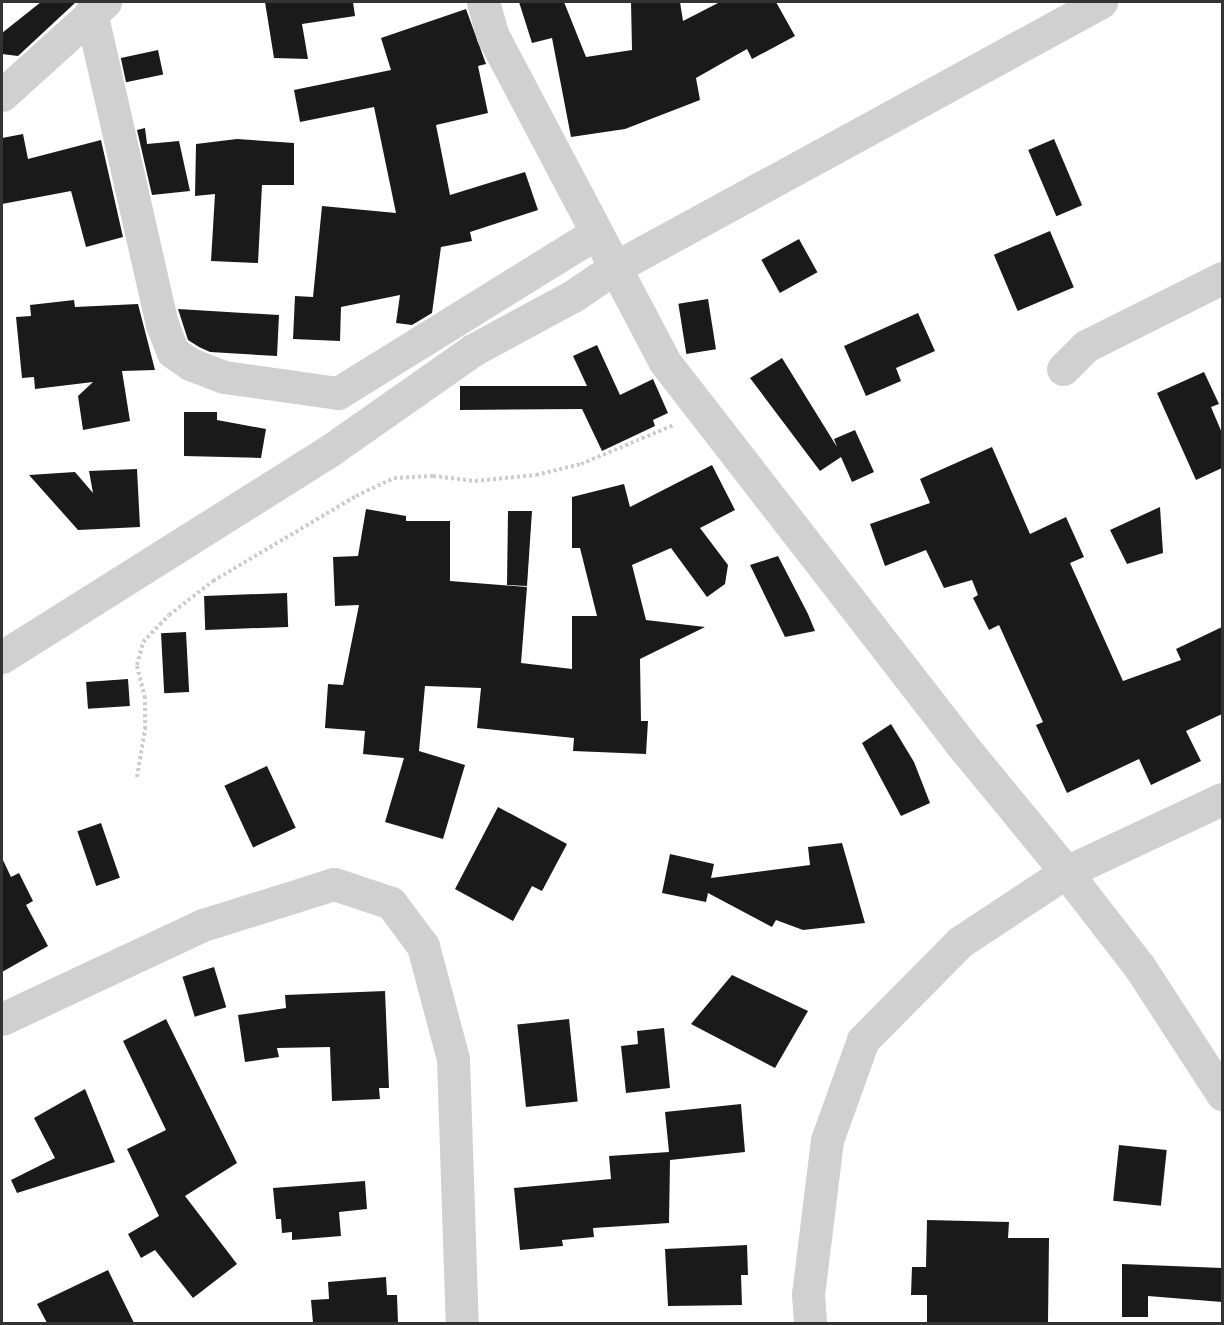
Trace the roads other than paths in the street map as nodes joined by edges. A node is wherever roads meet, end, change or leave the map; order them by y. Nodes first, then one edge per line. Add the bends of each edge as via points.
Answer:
1 (483, 2) edge
2 (1101, 2) edge
3 (98, 7) edge
4 (2, 95) edge
5 (596, 233) junction
6 (614, 268) junction
7 (1222, 278) edge
8 (1063, 369) dead end
9 (2, 657) edge
10 (1222, 800) edge
11 (1066, 872) junction
12 (2, 1019) edge
13 (1222, 1094) edge
14 (462, 1323) edge
15 (810, 1323) edge

1 - 5 street via 493,36
2 - 6 street
3 - 4 street
3 - 5 street via 162,324 173,352 190,364 224,377 338,393
5 - 6 street
6 - 9 street via 573,296 474,350 329,451
6 - 11 street via 664,361
7 - 8 street via 1086,346
10 - 11 street
11 - 13 street via 1139,966
11 - 15 street via 960,942 863,1040 827,1140 808,1294
12 - 14 street via 203,925 334,884 391,903 423,946 453,1059

